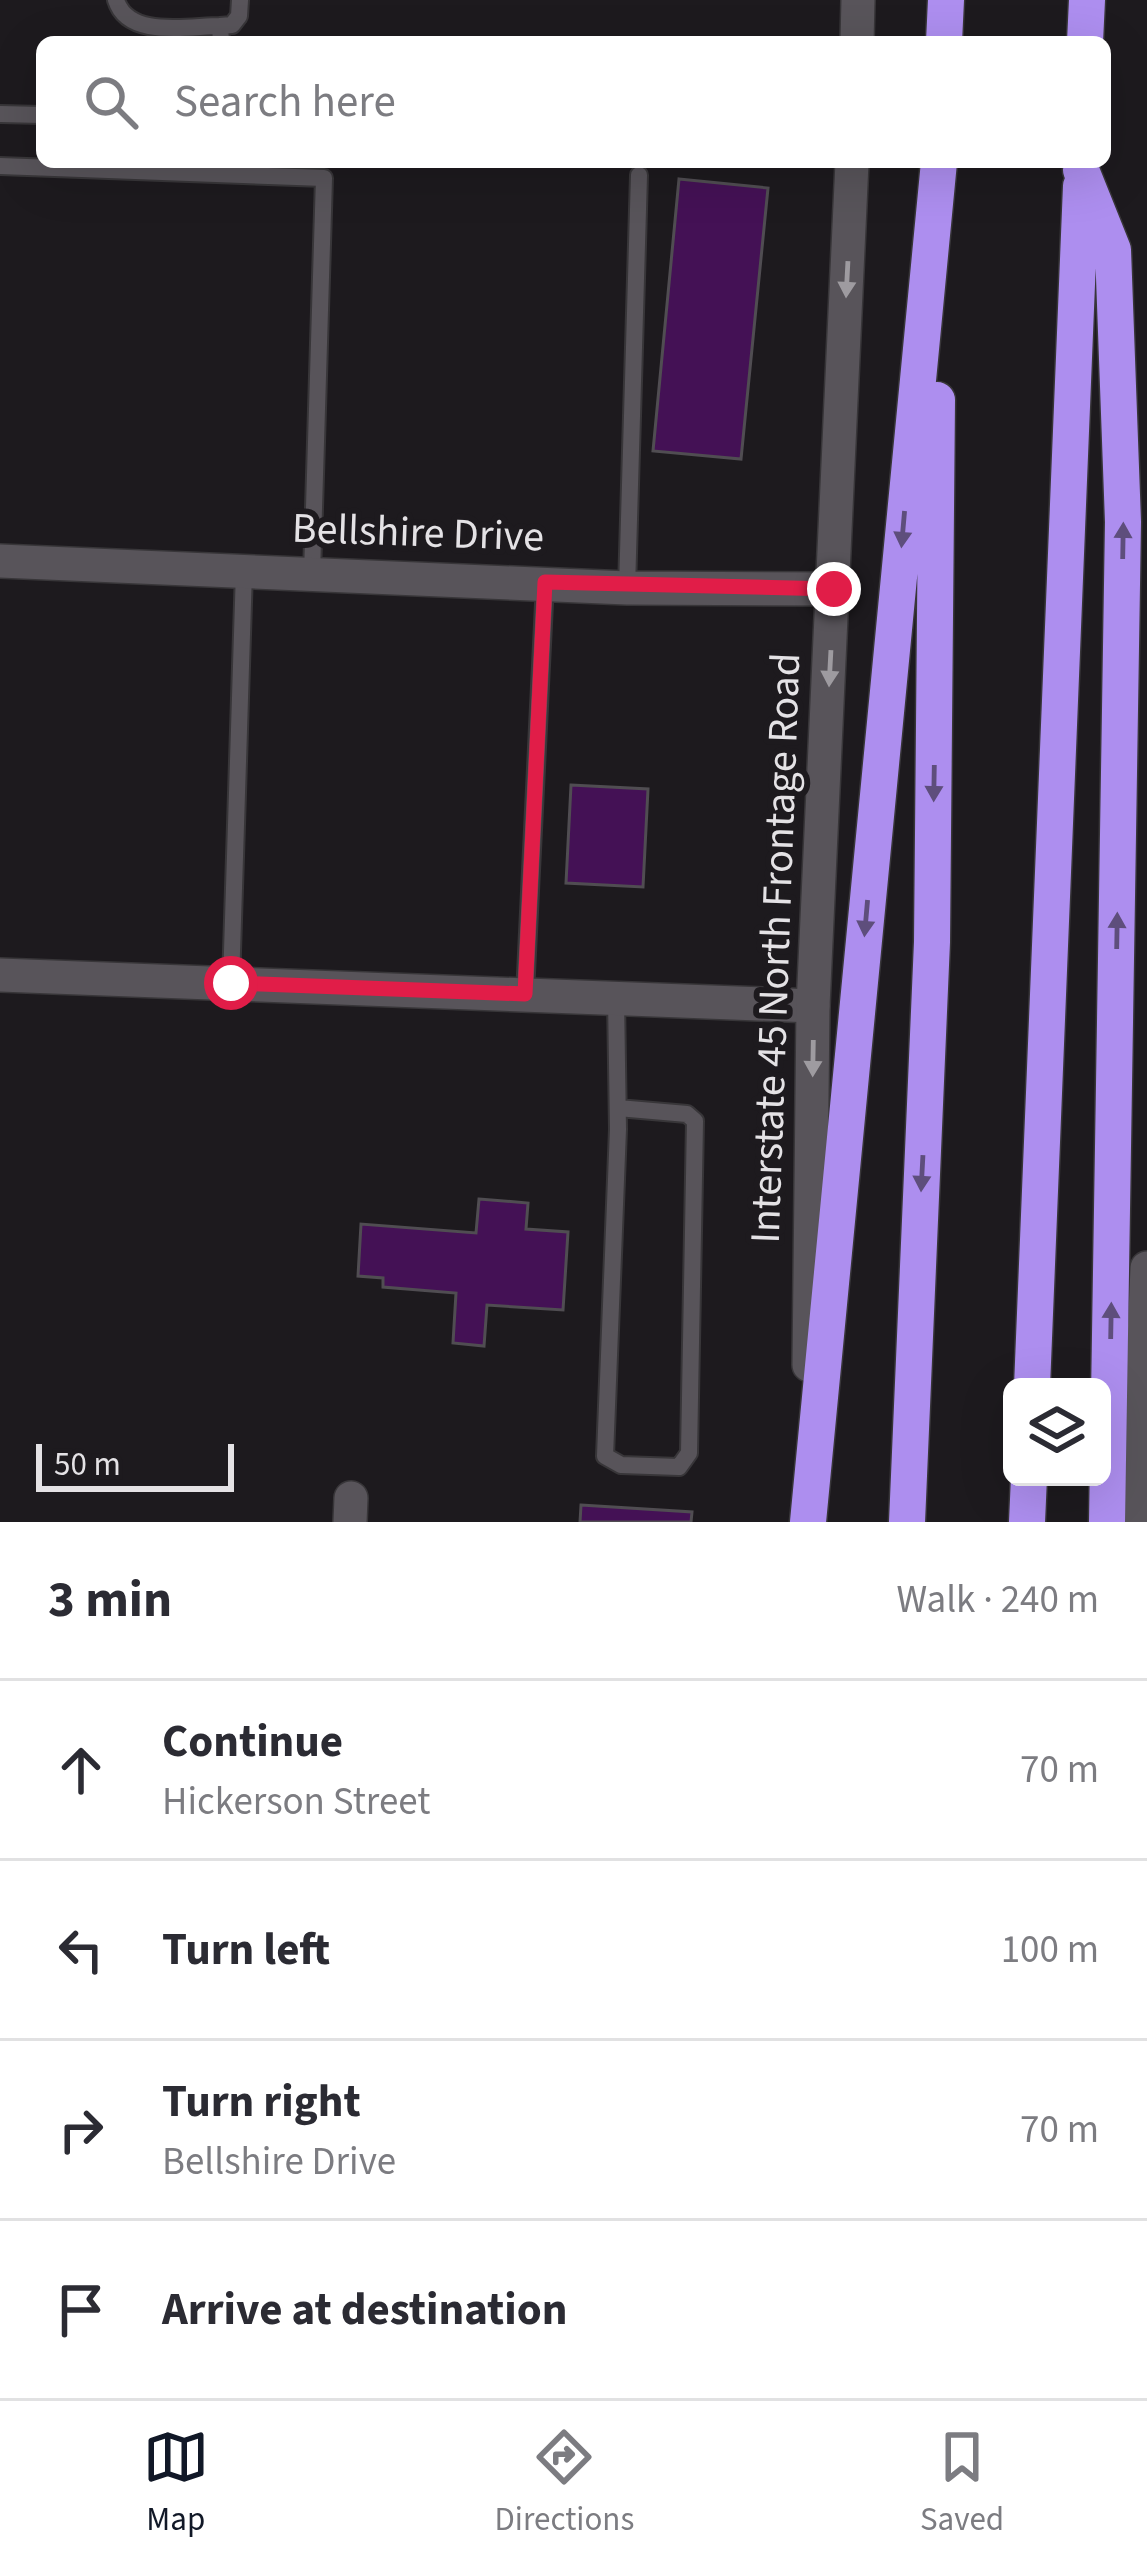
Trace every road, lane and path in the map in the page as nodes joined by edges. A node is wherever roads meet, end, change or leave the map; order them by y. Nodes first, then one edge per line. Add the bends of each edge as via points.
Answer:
1 (116, 0) edge
2 (240, 0) edge
3 (858, 0) edge
4 (946, 0) edge
5 (1087, 0) edge
6 (220, 34) edge
7 (857, 36) edge
8 (944, 36) edge
9 (1085, 36) edge
10 (0, 114) edge
11 (36, 115) edge
12 (0, 166) edge
13 (36, 167) edge
14 (54, 168) edge
15 (852, 168) edge
16 (938, 168) edge
17 (939, 168) edge
18 (1081, 168) edge
19 (1082, 168) edge
20 (640, 175) dead end
21 (0, 561) edge
22 (244, 572) junction
23 (312, 574) junction
24 (545, 582) junction
25 (627, 587) junction
26 (834, 589) junction
27 (0, 975) edge
28 (231, 983) junction
29 (525, 994) junction
30 (616, 998) junction
31 (813, 1006) junction
32 (618, 1108) junction
33 (1147, 1268) edge
34 (1032, 1378) edge
35 (1144, 1407) edge
36 (1029, 1486) edge
37 (808, 1522) edge
38 (907, 1522) edge
39 (1027, 1522) edge
40 (1107, 1522) edge
41 (1136, 1522) edge

1 - 6 lane via 143,26
2 - 6 lane via 239,16
3 - 7 street
4 - 8 highway
5 - 9 highway
10 - 11 lane
12 - 13 lane
14 - 23 lane via 324,178
15 -> 26 street, Interstate 45 North Frontage Road
16 -> 37 highway
17 -> 38 highway via 932,942
18 - 34 highway
40 -> 19 highway via 1124,521 1113,250
20 - 25 lane
21 - 22 street, Bellshire Drive
22 - 23 street, Bellshire Drive
22 - 28 lane
23 - 24 street, Bellshire Drive
24 - 25 street, Bellshire Drive
24 - 29 lane
25 - 26 street, Bellshire Drive
26 -> 31 street, Interstate 45 North Frontage Road
27 - 28 street
28 - 29 street
29 - 30 street
30 - 31 street
30 - 32 lane
31 -> 37 street, Interstate 45 North Frontage Road
32 - 32 lane via 605,1456 621,1465 680,1467 689,1453 695,1120
33 - 35 street
35 - 41 street
36 - 39 highway

